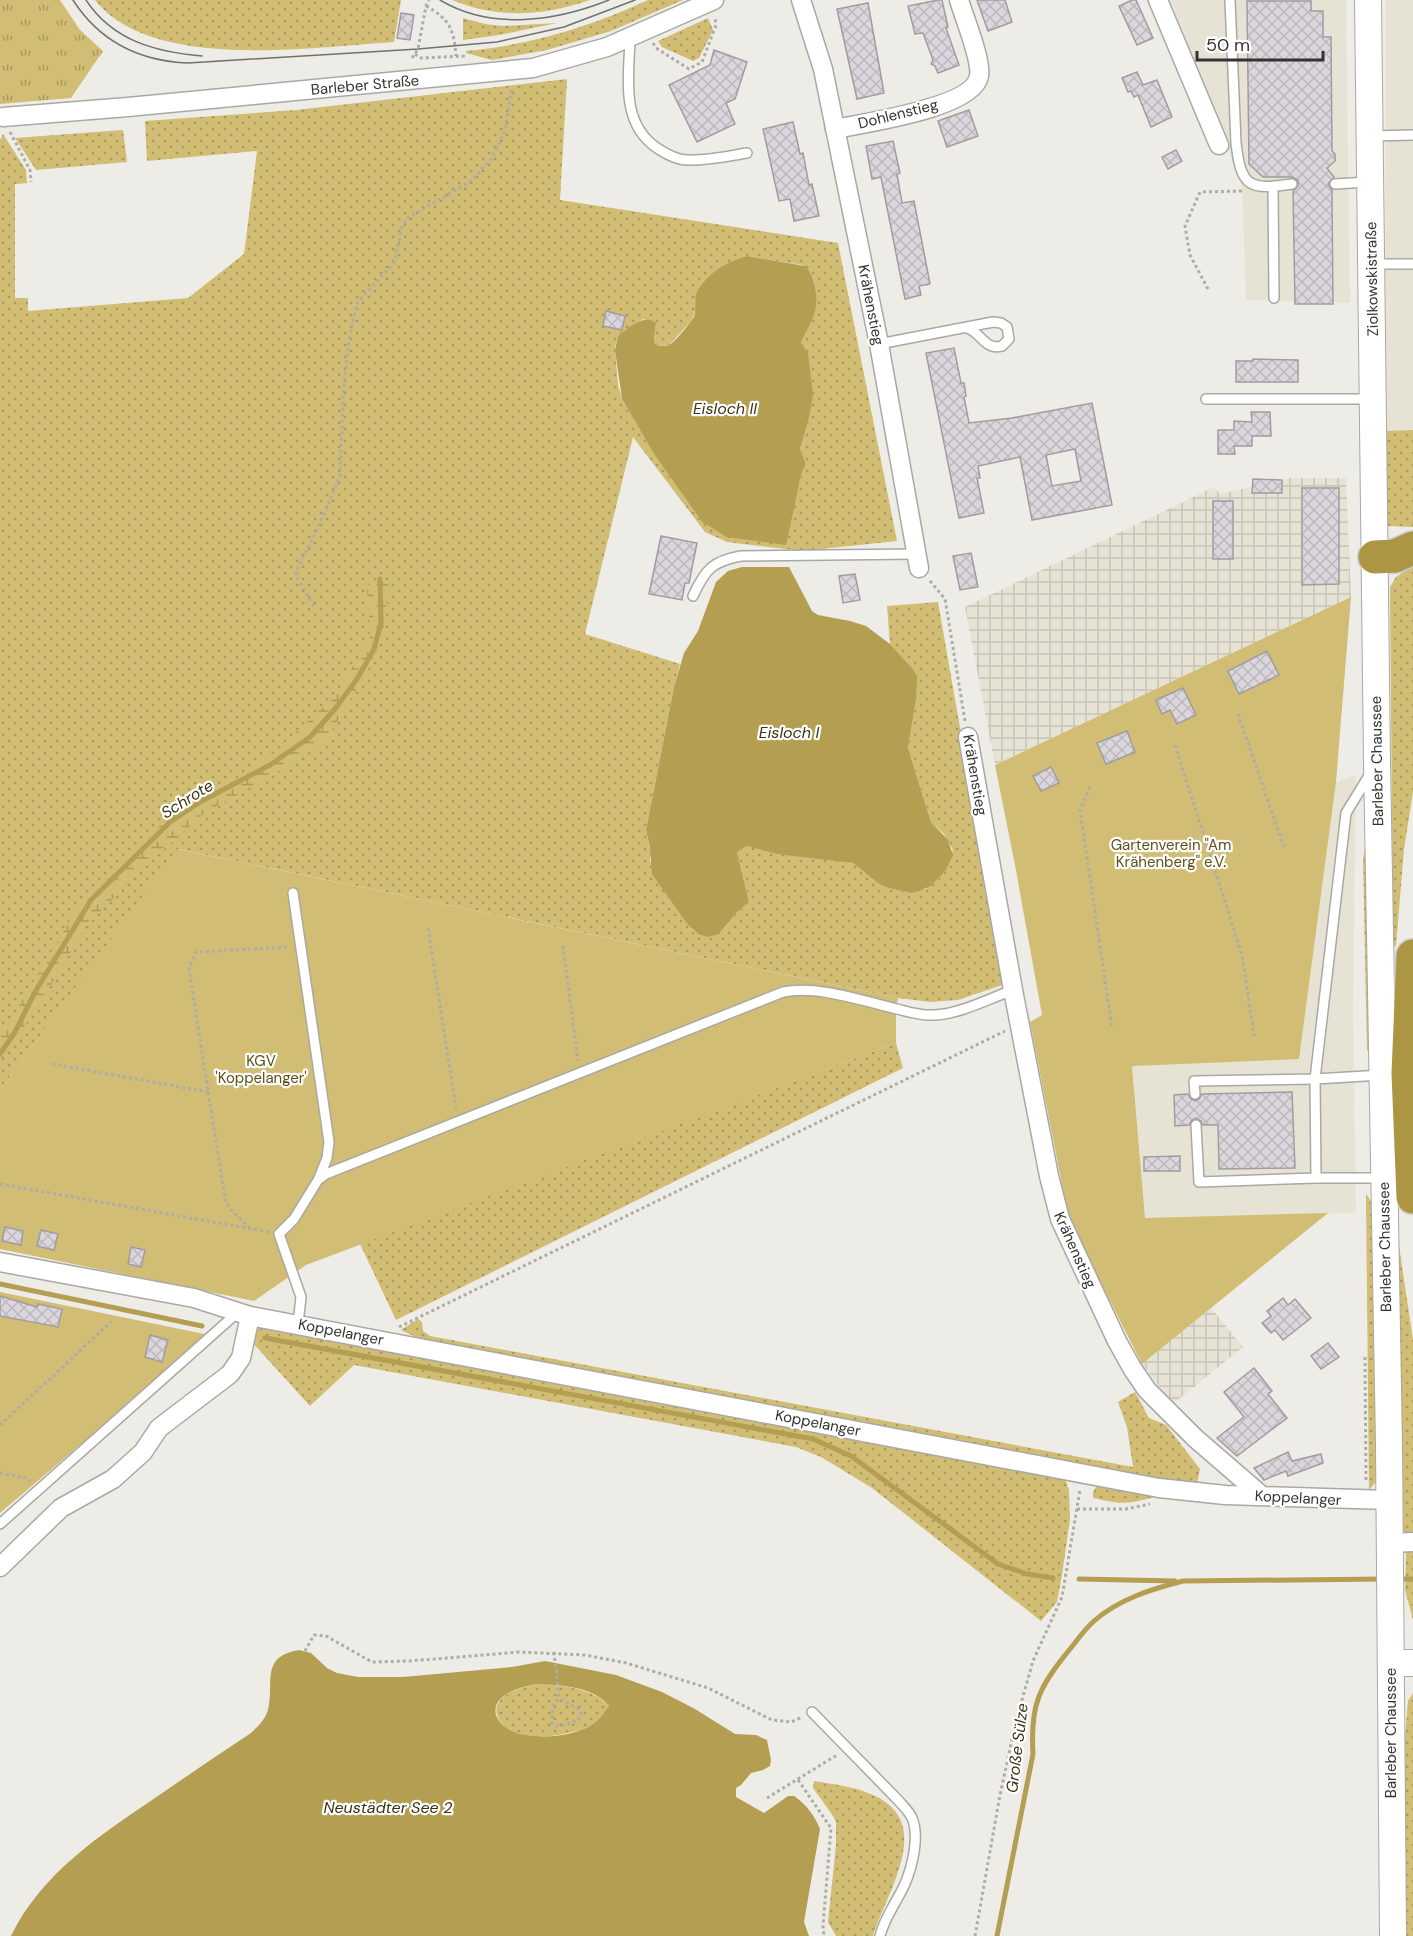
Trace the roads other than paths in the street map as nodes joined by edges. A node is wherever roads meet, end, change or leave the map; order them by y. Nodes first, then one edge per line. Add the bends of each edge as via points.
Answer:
1 (801, 0) edge
2 (959, 0) edge
3 (1158, 0) edge
4 (1230, 0) edge
5 (1368, 0) edge
6 (714, 6) edge
7 (630, 38) junction
8 (2, 117) edge
9 (835, 129) junction
10 (1413, 135) edge
11 (1370, 136) junction
12 (1219, 145) dead end
13 (747, 153) dead end
14 (1371, 182) junction
15 (1292, 184) dead end
16 (1335, 184) dead end
17 (1273, 187) junction
18 (1372, 264) junction
19 (1413, 264) edge
20 (1274, 298) dead end
21 (967, 328) dead end
22 (879, 344) junction
23 (1206, 399) dead end
24 (1373, 399) junction
25 (1413, 548) edge
26 (1375, 557) junction
27 (918, 561) joint
28 (693, 596) dead end
29 (968, 737) road end
30 (1377, 762) junction
31 (293, 893) dead end
32 (1413, 957) edge
33 (1013, 990) junction
34 (1382, 1075) junction
35 (1315, 1079) junction
36 (1195, 1094) dead end
37 (1196, 1125) dead end
38 (1316, 1178) junction
39 (1383, 1178) junction
40 (318, 1180) junction
41 (1413, 1197) edge
42 (0, 1262) edge
43 (243, 1314) junction
44 (298, 1324) junction
45 (1261, 1495) junction
46 (1389, 1500) junction
47 (0, 1524) edge
48 (1397, 1550) edge
49 (0, 1567) edge
50 (1402, 1663) edge
51 (812, 1712) road end
52 (880, 1936) edge
53 (1393, 1936) edge

1 - 9 street, Krähenstieg via 823,69
2 - 9 street, Dohlenstieg via 979,65 979,78 973,88 922,110
3 - 12 street
4 - 17 lane via 1239,165 1250,184
5 - 11 street, Ziolkowskistraße
6 - 7 street, Barleber Straße
7 - 8 street, Barleber Straße via 584,55 515,71
7 - 13 lane via 630,106 636,126 649,142 669,156 687,160
9 - 22 street, Krähenstieg
10 - 11 lane
11 - 14 street, Ziolkowskistraße
14 - 16 lane
14 - 18 street, Ziolkowskistraße
15 - 17 lane
17 - 20 lane
18 - 19 lane
18 - 24 street, Ziolkowskistraße
21 - 22 lane
22 - 27 street, Krähenstieg
23 - 24 lane
24 - 26 street, Ziolkowskistraße
25 - 26 highway via 1395,556
26 - 30 street, Barleber Chaussee
27 - 28 lane via 741,556 710,567
29 - 33 street, Krähenstieg
30 - 34 street, Barleber Chaussee
30 - 35 lane via 1346,813
31 - 40 lane via 329,1142
32 - 41 highway via 1408,1073
33 - 40 lane via 934,1015 823,993 790,991
33 - 45 street, Krähenstieg via 1056,1207 1117,1341 1157,1401
34 - 35 lane
34 - 39 street, Barleber Chaussee
35 - 36 lane via 1194,1081
35 - 38 lane
37 - 38 lane via 1199,1182
38 - 39 lane
39 - 46 street, Barleber Chaussee
40 - 44 lane via 294,1219 279,1234 301,1297
42 - 43 street, Koppelanger via 194,1298
43 - 44 street, Koppelanger
43 - 47 lane
43 - 49 street via 243,1353 236,1368 159,1428 142,1452 113,1479 62,1508
44 - 45 street, Koppelanger via 1181,1492
45 - 46 street, Koppelanger
46 - 48 street, Barleber Chaussee
48 - 50 street, Barleber Chaussee via 1390,1594
50 - 53 street, Barleber Chaussee
51 - 52 lane via 908,1810 914,1823 909,1873

